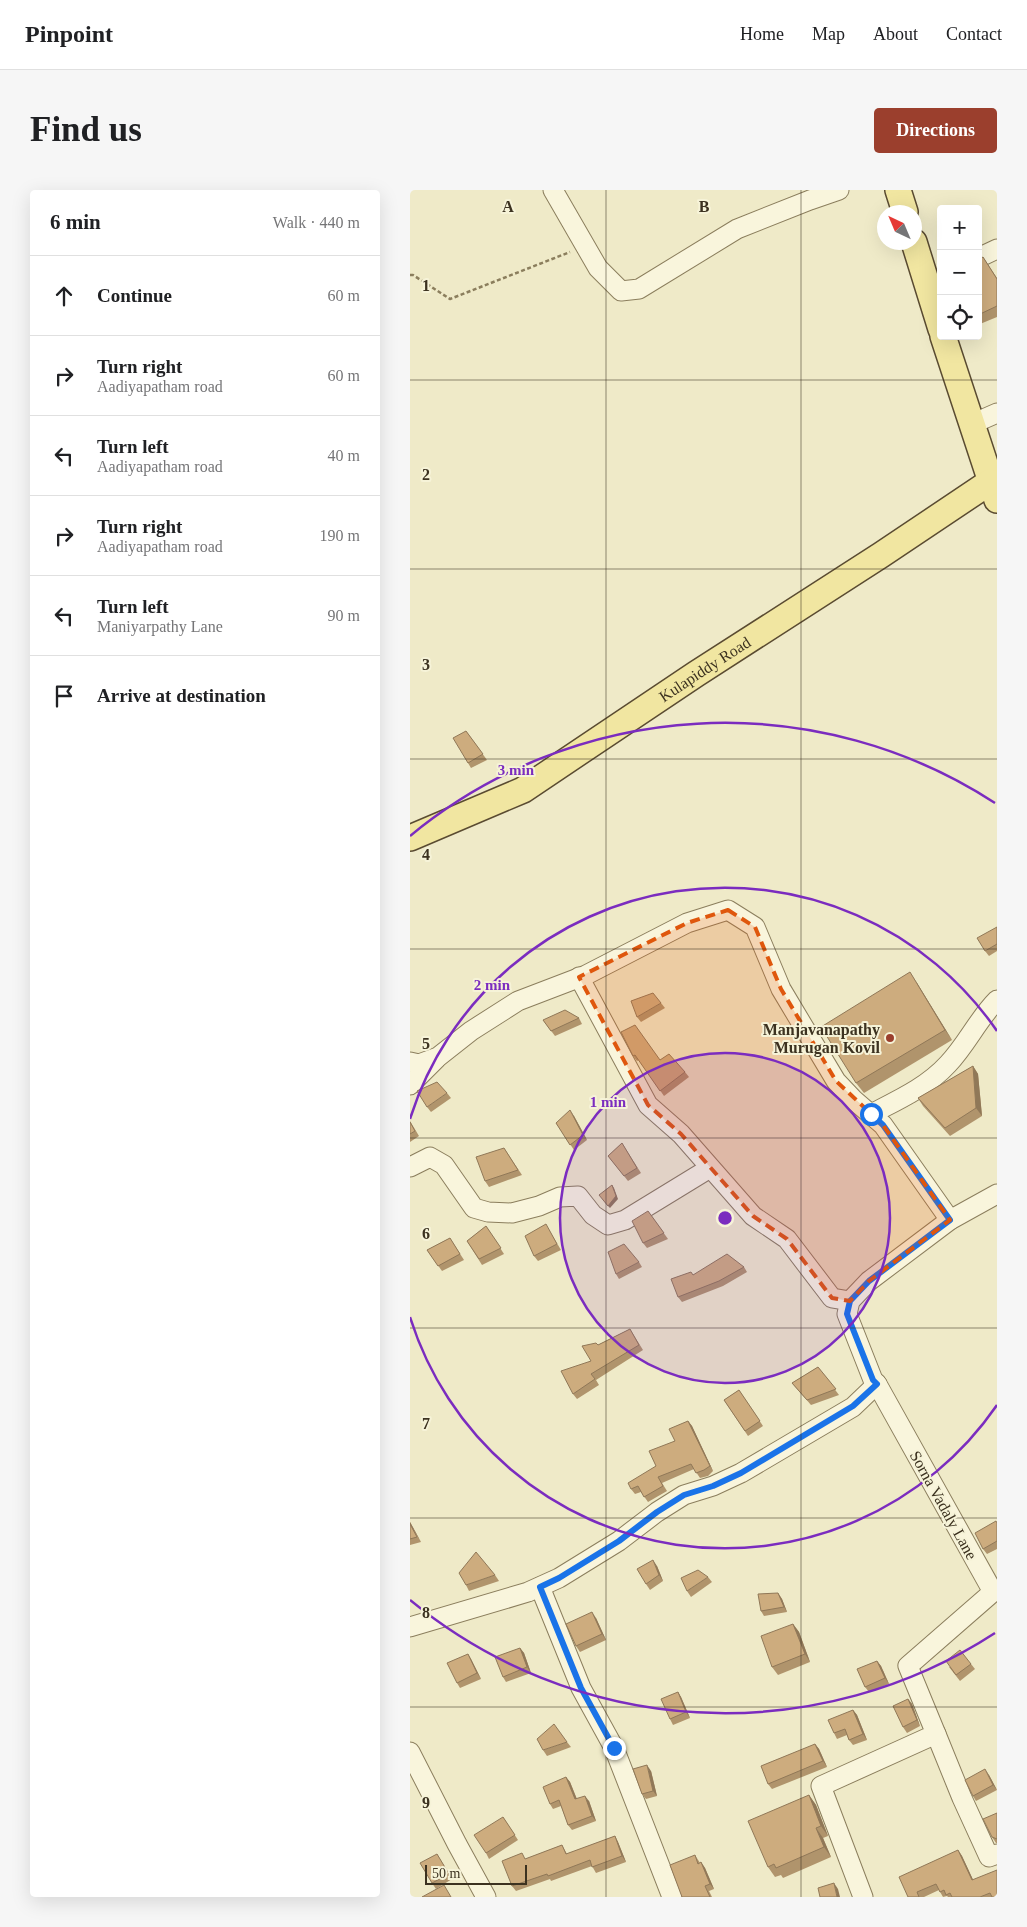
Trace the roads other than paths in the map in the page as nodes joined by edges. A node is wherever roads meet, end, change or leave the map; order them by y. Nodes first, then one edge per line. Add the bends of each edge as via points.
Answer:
1 (553, 190) edge
2 (839, 190) edge
3 (899, 190) edge
4 (807, 195) edge
5 (903, 205) edge
6 (918, 250) edge
7 (997, 250) edge
8 (982, 256) edge
9 (933, 278) edge
10 (937, 304) edge
11 (944, 340) edge
12 (997, 413) edge
13 (972, 424) junction
14 (993, 491) edge
15 (410, 838) edge
16 (579, 977) junction
17 (997, 1000) edge
18 (438, 1057) junction
19 (410, 1062) edge
20 (410, 1085) edge
21 (871, 1114) junction
22 (410, 1167) edge
23 (710, 1168) junction
24 (997, 1194) edge
25 (950, 1220) junction
26 (850, 1301) junction
27 (877, 1384) junction
28 (540, 1587) junction
29 (410, 1627) edge
30 (936, 1734) junction
31 (410, 1752) edge
32 (997, 1854) edge
33 (486, 1897) edge
34 (672, 1897) edge
35 (863, 1897) edge

1 - 4 street via 598,268 621,291 639,289 737,229
2 - 4 street
3 - 5 main road
6 - 9 main road
7 - 8 street
9 - 10 main road
11 - 13 main road
12 - 13 street
13 - 14 main road
14 - 15 main road, Kulapiddy Road via 881,555 523,790
16 - 18 street via 518,1001
16 - 21 street via 687,924 728,910 755,927 781,989 836,1081
16 - 23 street via 648,1105
17 - 21 street via 947,1065 913,1092
18 - 19 street via 419,1064
18 - 20 street
21 - 25 street via 883,1125
22 - 23 street via 430,1157 444,1165 474,1208 512,1213 560,1197 578,1196 593,1215 608,1225 625,1220
23 - 26 street via 752,1216 787,1239 832,1298
24 - 25 street
25 - 26 street via 869,1281
26 - 27 street via 847,1314
27 - 28 street via 853,1406 741,1473 684,1495 619,1541
27 - 30 street, Sorna Vadaly Lane via 993,1592 908,1666
28 - 29 street
28 - 34 street via 581,1688 614,1748
30 - 32 street via 989,1858
30 - 35 street via 821,1786
31 - 33 street

